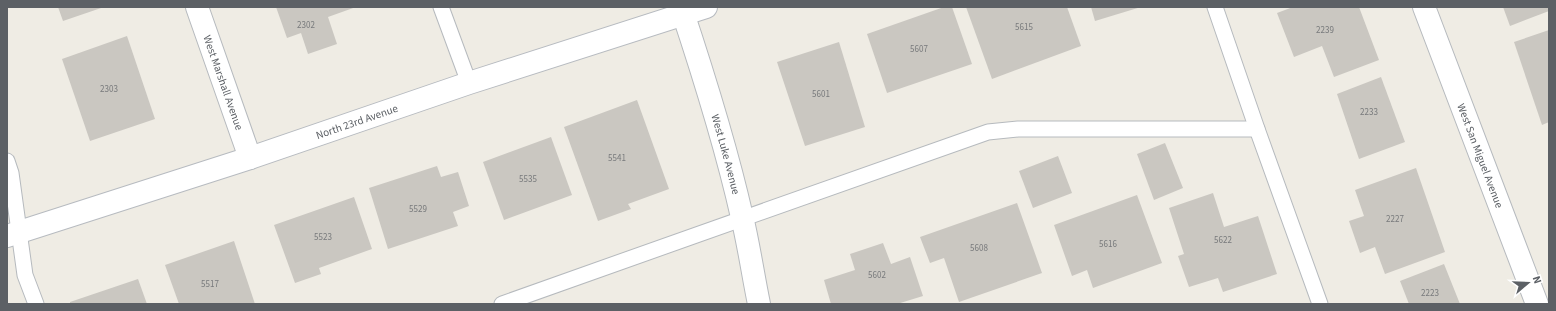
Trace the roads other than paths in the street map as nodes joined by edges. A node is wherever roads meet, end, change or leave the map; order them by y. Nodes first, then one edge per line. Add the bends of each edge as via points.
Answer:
1 (197, 7) edge
2 (441, 7) edge
3 (706, 7) edge
4 (1215, 7) edge
5 (1424, 7) edge
6 (682, 11) edge
7 (469, 83) junction
8 (1257, 129) junction
9 (250, 158) junction
10 (7, 161) edge
11 (743, 218) junction
12 (13, 234) edge
13 (36, 304) edge
14 (502, 304) edge
15 (759, 304) edge
16 (1320, 304) edge
17 (1537, 304) edge

1 - 9 street, West Marshall Avenue
2 - 7 lane
3 - 6 street, North 23rd Avenue
4 - 8 lane
5 - 17 street, West San Miguel Avenue
6 - 7 street, North 23rd Avenue
6 - 11 street, West Luke Avenue via 722,136
7 - 9 street, North 23rd Avenue
8 - 11 lane via 1018,129 988,132
8 - 16 lane
9 - 12 street, North 23rd Avenue
10 - 12 lane via 11,173
11 - 14 lane
11 - 15 street, West Luke Avenue
12 - 13 lane

